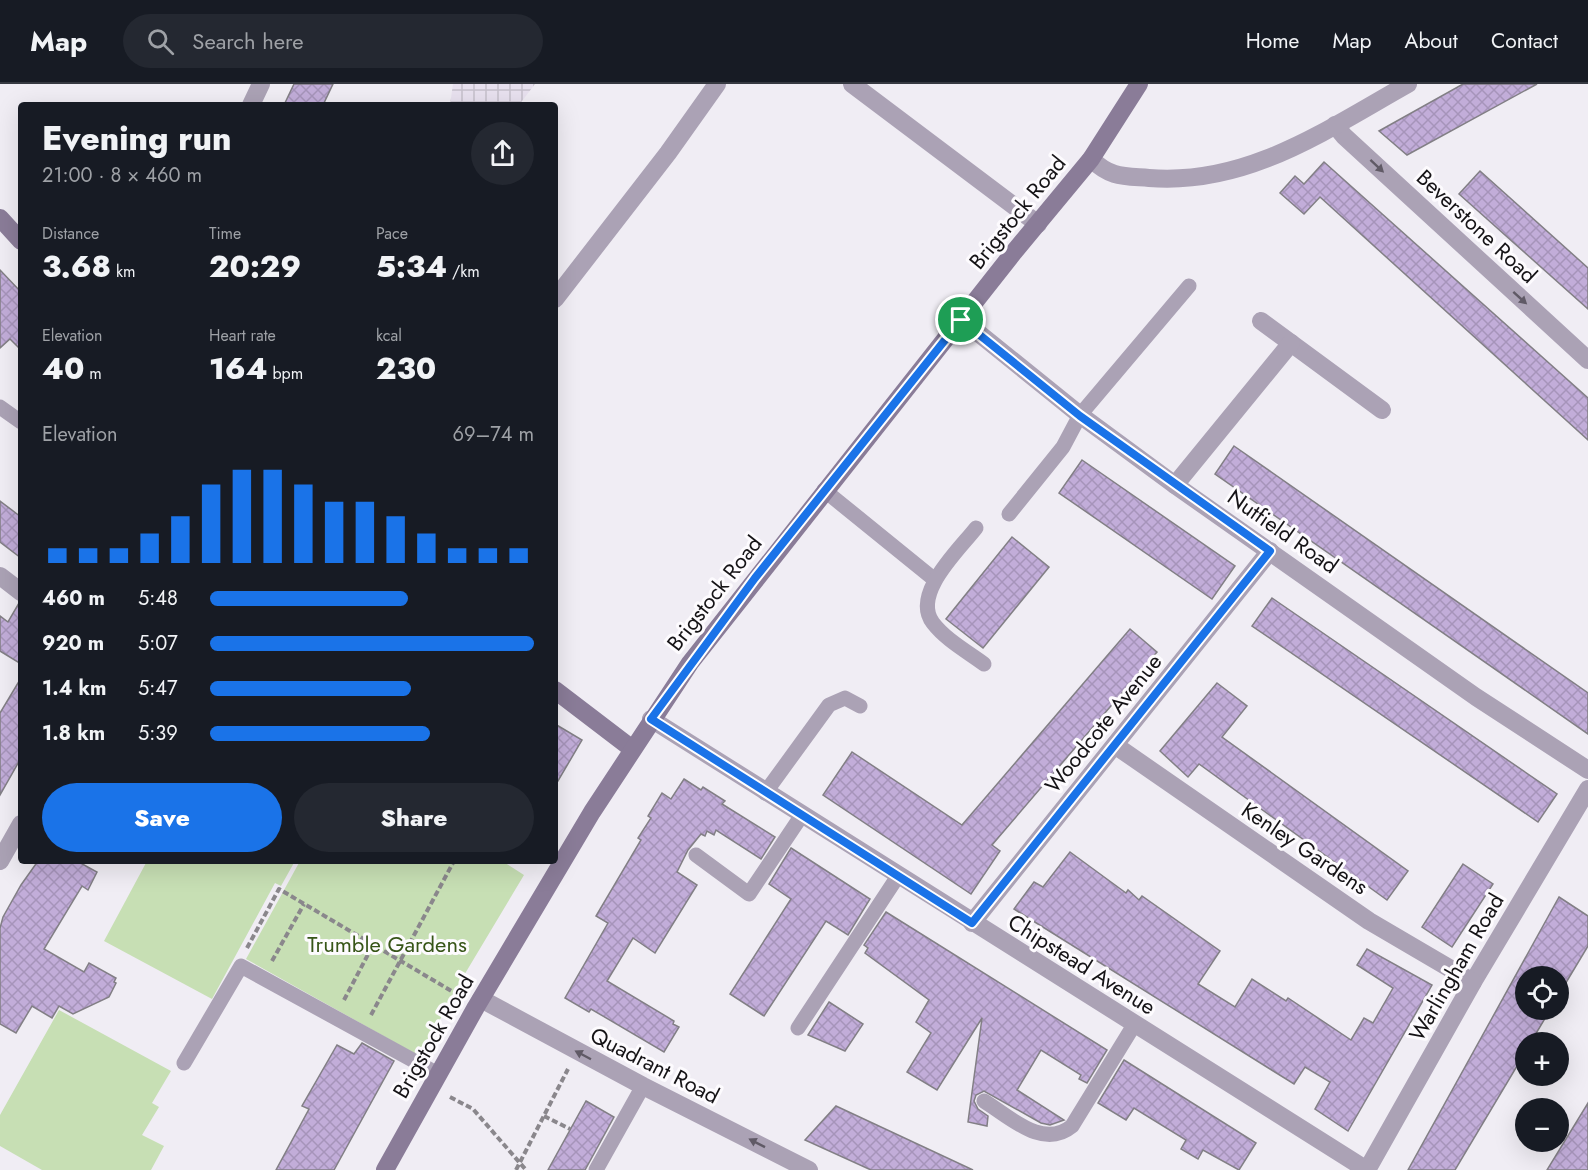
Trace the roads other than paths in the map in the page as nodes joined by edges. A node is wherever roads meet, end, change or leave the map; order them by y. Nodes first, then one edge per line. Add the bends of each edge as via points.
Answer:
1 (261, 84) edge
2 (717, 84) edge
3 (852, 84) edge
4 (1139, 84) edge
5 (1408, 84) edge
6 (252, 102) edge
7 (1335, 125) junction
8 (1091, 159) junction
9 (0, 218) edge
10 (1038, 224) junction
11 (18, 237) edge
12 (1189, 286) dead end
13 (558, 295) edge
14 (961, 320) junction
15 (1261, 321) dead end
16 (1292, 343) junction
17 (1588, 360) edge
18 (0, 407) edge
19 (1382, 410) dead end
20 (1080, 416) junction
21 (18, 420) edge
22 (1175, 485) junction
23 (825, 490) junction
24 (1010, 514) dead end
25 (976, 528) dead end
26 (1270, 551) junction
27 (0, 576) edge
28 (935, 580) junction
29 (18, 590) edge
30 (984, 664) dead end
31 (558, 692) edge
32 (860, 706) dead end
33 (651, 719) junction
34 (1116, 746) junction
35 (631, 748) junction
36 (1588, 770) edge
37 (1588, 789) edge
38 (765, 793) junction
39 (802, 815) junction
40 (18, 829) edge
41 (696, 855) dead end
42 (0, 861) edge
43 (898, 876) junction
44 (972, 923) junction
45 (1473, 982) junction
46 (478, 1003) junction
47 (1134, 1025) junction
48 (798, 1028) dead end
49 (184, 1063) dead end
50 (435, 1081) junction
51 (643, 1086) junction
52 (984, 1101) dead end
53 (779, 1163) edge
54 (385, 1170) edge
55 (596, 1170) edge
56 (809, 1170) edge
57 (1367, 1170) edge

1 - 6 street
2 - 13 street
3 - 10 street
4 - 8 main road, Brigstock Road
5 - 7 street
7 - 8 street via 1238,171 1196,179 1129,177 1104,172
7 -> 17 street, Beverstone Road
8 - 10 main road, Brigstock Road
9 - 11 main road
10 - 14 main road, Brigstock Road
12 - 20 lane
14 - 20 street, Nutfield Road
14 - 23 main road, Brigstock Road
15 - 16 street
16 - 19 street
16 - 22 street
18 - 21 lane
20 - 22 street, Nutfield Road
20 - 24 lane via 1063,447
22 - 26 street, Nutfield Road
23 - 28 lane
23 - 33 main road, Brigstock Road
25 - 28 lane
26 - 34 street, Woodcote Avenue
26 - 36 street, Nutfield Road via 1476,697
27 - 29 street
28 - 30 lane via 927,598 929,617
31 - 35 main road
32 - 38 lane via 845,698 829,705
33 - 35 main road, Brigstock Road
33 - 38 street, Chipstead Avenue
34 - 44 street, Woodcote Avenue
34 - 45 street, Kenley Gardens via 1369,921
35 - 46 main road, Brigstock Road
37 - 45 street, Warlingham Road
38 - 39 street, Chipstead Avenue
39 - 41 lane via 748,894
39 - 43 street, Chipstead Avenue
40 - 42 street
43 - 44 street, Chipstead Avenue
43 - 48 lane
44 - 47 street, Chipstead Avenue
45 - 57 street, Warlingham Road
46 - 50 main road, Brigstock Road
51 -> 46 street, Quadrant Road
47 - 52 lane via 1072,1126 1061,1133 1039,1136
47 - 57 street, Chipstead Avenue
49 - 50 lane via 241,966 334,1017
50 - 54 main road, Brigstock Road
53 -> 51 street, Quadrant Road
51 - 55 lane
53 - 56 street, Quadrant Road

